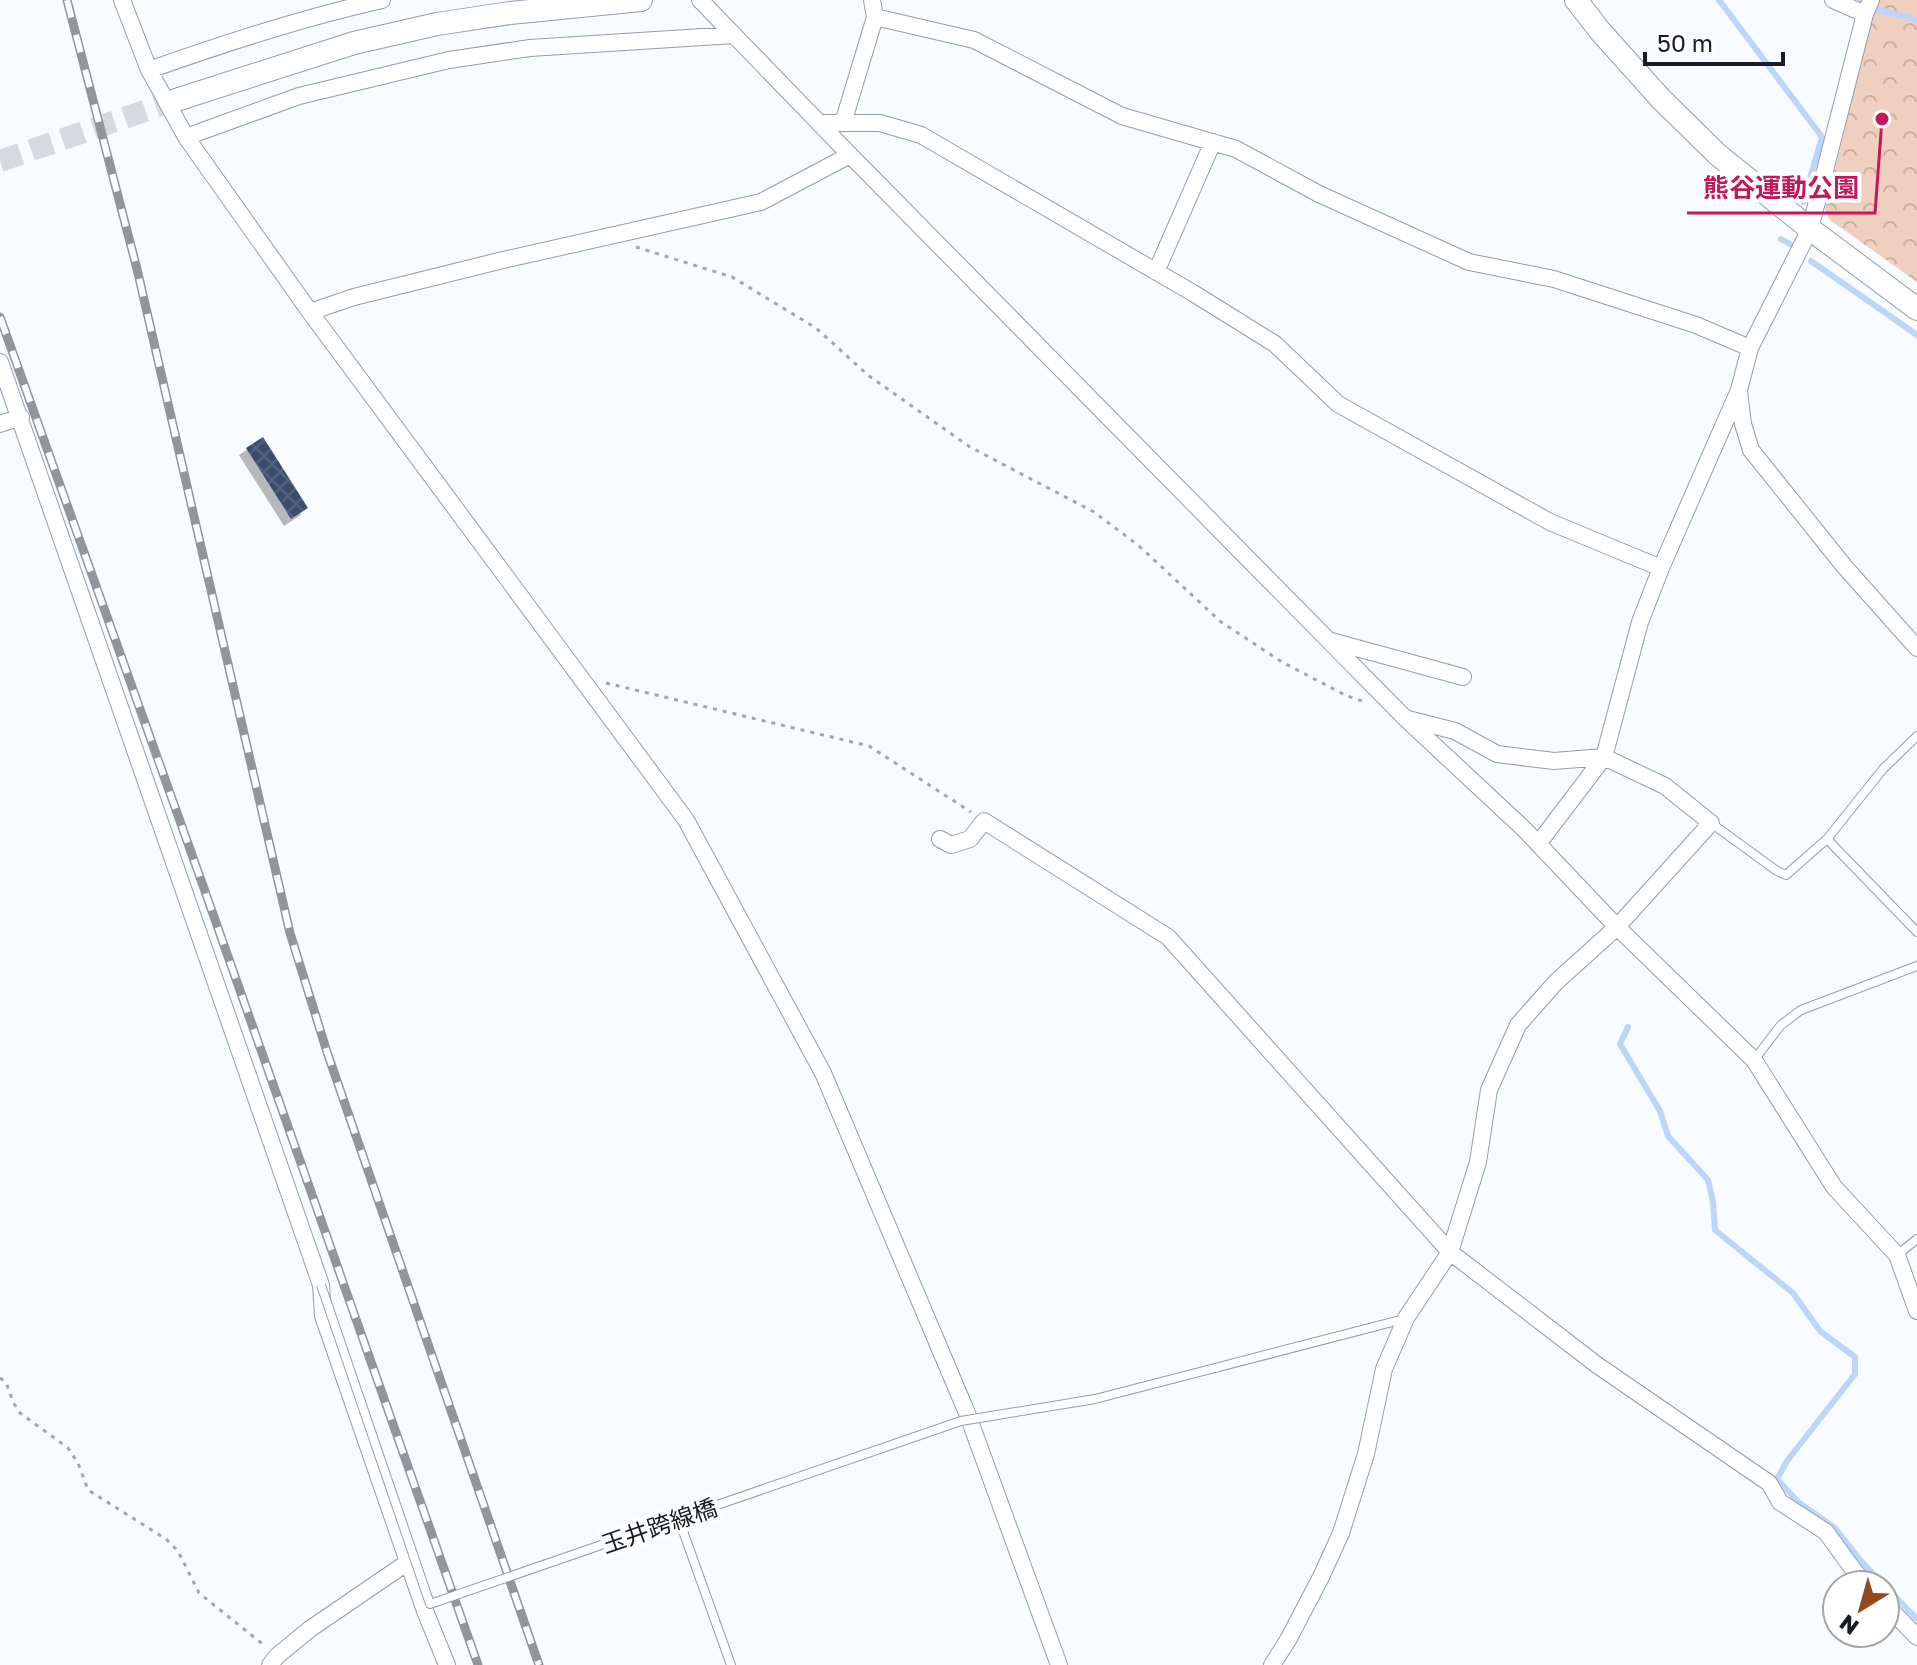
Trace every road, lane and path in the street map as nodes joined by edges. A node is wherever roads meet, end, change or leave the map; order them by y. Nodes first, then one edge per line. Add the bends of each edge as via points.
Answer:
1 (122, 0) edge
2 (382, 0) edge
3 (641, 0) edge
4 (700, 0) edge
5 (872, 0) edge
6 (1576, 0) edge
7 (1833, 0) edge
8 (1867, 9) edge
9 (875, 17) junction
10 (734, 35) junction
11 (149, 70) junction
12 (176, 100) tunnel mouth
13 (820, 123) junction
14 (843, 123) junction
15 (186, 137) junction
16 (1213, 142) junction
17 (850, 155) junction
18 (1810, 229) junction
19 (626, 232) junction
20 (1156, 272) junction
21 (1917, 309) edge
22 (310, 312) junction
23 (1750, 348) junction
24 (0, 362) edge
25 (1739, 390) junction
26 (21, 417) junction
27 (0, 424) edge
28 (1661, 568) junction
29 (1329, 640) junction
30 (1917, 648) edge
31 (579, 676) junction
32 (1463, 677) dead end
33 (1370, 704) dead end
34 (1406, 719) junction
35 (1917, 736) edge
36 (1604, 757) junction
37 (984, 821) junction
38 (1711, 823) junction
39 (940, 839) dead end
40 (1827, 839) junction
41 (1538, 844) junction
42 (1617, 927) junction
43 (1917, 932) edge
44 (1917, 966) edge
45 (1754, 1060) junction
46 (1917, 1239) edge
47 (1450, 1252) junction
48 (1897, 1255) junction
49 (321, 1285) junction
50 (1917, 1311) edge
51 (1406, 1318) junction
52 (0, 1378) edge
53 (683, 1531) dead end
54 (408, 1562) junction
55 (1853, 1569) edge
56 (1901, 1620) edge
57 (1917, 1637) edge
58 (274, 1660) edge
59 (447, 1665) edge
60 (731, 1665) edge
61 (1059, 1665) edge
62 (1272, 1665) edge

1 - 11 street
2 - 11 street via 327,12
3 - 12 street via 437,24 354,43
4 - 10 street
5 - 9 street
6 - 18 street via 1717,154
7 - 8 street
8 - 18 street
9 - 14 street
9 - 16 street via 974,40 1122,116
10 - 13 street
10 - 15 street via 530,48 449,60 299,96
11 - 15 street
13 - 14 street
13 - 17 street
14 - 20 street via 880,123 921,135
15 - 22 street
16 - 20 street
16 - 23 street via 1469,262 1554,279
17 - 19 street via 761,202
17 - 29 street
18 - 21 street
18 - 23 street
19 - 22 street
19 - 33 path via 636,248 732,277 816,328 869,376 970,447 1094,512 1221,622 1282,662
20 - 28 street via 1275,344 1338,404 1550,522
22 - 31 street
23 - 25 street
24 - 26 street
25 - 28 street
25 - 30 street via 1751,450
26 - 27 street
26 - 49 street
28 - 36 street via 1640,622
29 - 32 street
29 - 34 street
31 - 37 path via 869,746
31 - 61 street via 686,820 823,1073 967,1413
34 - 36 street via 1455,731 1497,754 1554,761
34 - 41 street
35 - 40 lane
36 - 38 street via 1665,786
36 - 41 street
37 - 39 street via 970,839 951,845
37 - 47 street via 1168,937
38 - 40 lane via 1786,875
38 - 42 street
40 - 43 lane
41 - 42 street
42 - 45 street
42 - 47 street via 1518,1025 1489,1090 1478,1162
44 - 45 lane via 1801,1010 1781,1025
45 - 48 street via 1834,1187
46 - 48 lane
47 - 51 street
47 - 55 street via 1597,1365 1769,1483 1780,1502 1826,1532
48 - 50 street
49 - 51 lane, 玉井跨線橋, bridge via 430,1604 961,1421 1095,1399
49 - 54 street via 323,1316
51 - 62 street via 1384,1369 1366,1454 1341,1533
52 - 58 path via 20,1413 68,1448 88,1490 166,1539 199,1593
53 - 60 lane
54 - 58 street
54 - 59 street
56 - 57 street

